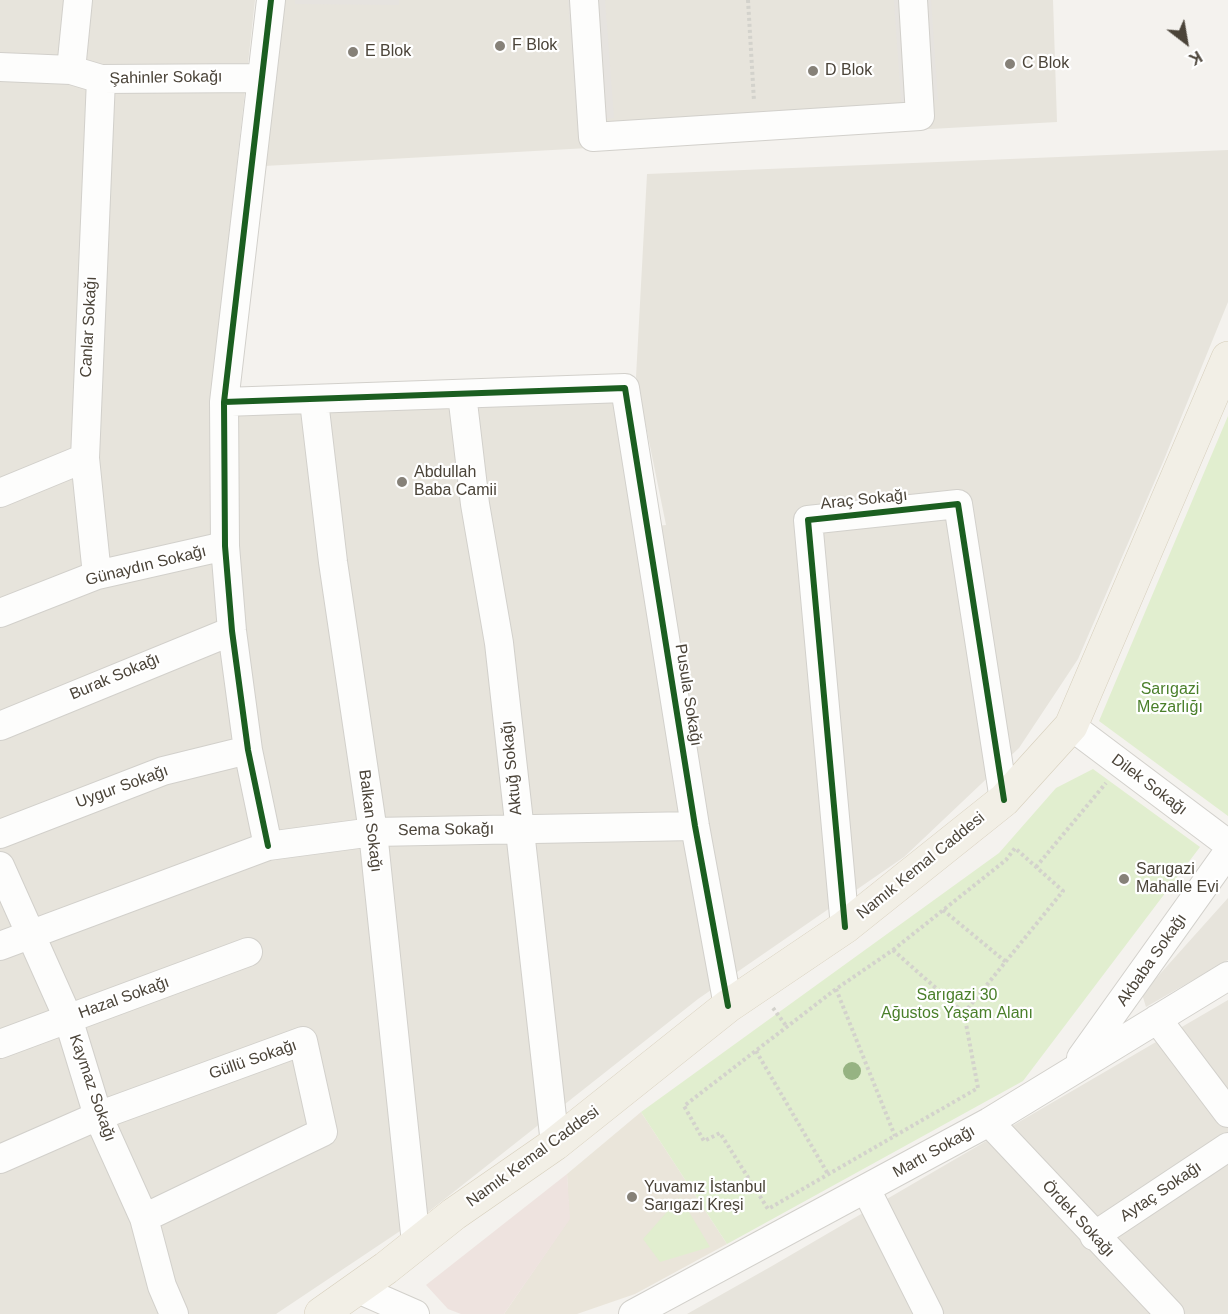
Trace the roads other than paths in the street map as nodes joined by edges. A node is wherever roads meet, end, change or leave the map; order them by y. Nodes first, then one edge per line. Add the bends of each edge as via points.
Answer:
1 (78, 0) edge
2 (271, 0) edge
3 (584, 0) edge
4 (913, 0) edge
5 (0, 67) edge
6 (71, 70) junction
7 (262, 78) junction
8 (101, 79) junction
9 (1228, 358) edge
10 (462, 394) junction
11 (314, 401) junction
12 (224, 402) junction
13 (85, 458) junction
14 (0, 493) edge
15 (225, 546) junction
16 (97, 575) junction
17 (0, 613) edge
18 (232, 631) junction
19 (0, 726) edge
20 (1071, 726) junction
21 (248, 750) junction
22 (1004, 800) junction
23 (695, 825) junction
24 (519, 829) junction
25 (373, 832) junction
26 (0, 834) edge
27 (1228, 844) edge
28 (268, 846) junction
29 (1228, 852) edge
30 (0, 866) edge
31 (845, 927) junction
32 (32, 933) junction
33 (0, 945) edge
34 (248, 952) dead end
35 (1228, 976) edge
36 (728, 1006) junction
37 (68, 1018) junction
38 (1157, 1019) junction
39 (0, 1044) edge
40 (1075, 1067) junction
41 (1228, 1113) edge
42 (98, 1116) junction
43 (989, 1122) junction
44 (555, 1144) junction
45 (1228, 1147) edge
46 (0, 1159) edge
47 (866, 1189) junction
48 (144, 1218) junction
49 (1094, 1236) junction
50 (416, 1243) junction
51 (358, 1289) junction
52 (174, 1314) edge
53 (321, 1314) edge
54 (415, 1314) edge
55 (633, 1314) edge
56 (929, 1314) edge
57 (1170, 1314) edge

1 - 6 street
2 - 7 street
3 - 4 street via 593,137 920,116
5 - 6 street, Şahinler Sokağı
6 - 8 street, Şahinler Sokağı
7 - 8 street, Şahinler Sokağı
7 - 12 street
8 - 13 street, Canlar Sokağı
9 - 20 main road, Namık Kemal Caddesi
10 - 11 street
10 - 23 street, Pusula Sokağı via 625,388
10 - 24 street, Aktuğ Sokağı via 475,504 499,643
11 - 12 street
11 - 25 street, Balkan Sokağı via 333,562
12 - 15 street
13 - 14 street
13 - 16 street, Canlar Sokağı
15 - 16 street, Günaydın Sokağı
15 - 18 street
16 - 17 street, Günaydın Sokağı
18 - 19 street, Burak Sokağı
18 - 21 street
20 - 22 main road, Namık Kemal Caddesi
20 - 27 street, Dilek Sokağı
21 - 26 street, Uygur Sokağı via 163,771
21 - 28 street
22 - 31 main road, Namık Kemal Caddesi
22 - 31 street, Araç Sokağı via 958,504 808,520
23 - 24 street, Sema Sokağı
23 - 36 street, Pusula Sokağı
24 - 25 street, Sema Sokağı
24 - 44 street, Aktuğ Sokağı
25 - 28 street, Sema Sokağı
25 - 50 street, Balkan Sokağı
28 - 32 street, Sema Sokağı
29 - 40 street, Akbaba Sokağı
30 - 32 street, Kaymaz Sokağı
31 - 36 main road, Namık Kemal Caddesi
32 - 33 street, Sema Sokağı
32 - 37 street, Kaymaz Sokağı
34 - 37 street, Hazal Sokağı
35 - 38 street, Martı Sokağı
36 - 44 main road, Namık Kemal Caddesi
37 - 39 street, Hazal Sokağı
37 - 42 street, Kaymaz Sokağı
38 - 40 street, Martı Sokağı
38 - 41 street
40 - 43 street, Martı Sokağı
42 - 46 street, Güllü Sokağı
42 - 48 street, Kaymaz Sokağı
42 - 48 street, Güllü Sokağı via 303,1041 323,1132
43 - 47 street, Martı Sokağı
43 - 49 street, Ördek Sokağı
44 - 50 main road, Namık Kemal Caddesi
45 - 49 street, Aytaç Sokağı
47 - 55 street, Martı Sokağı
47 - 56 street
48 - 52 street, Kaymaz Sokağı via 162,1286
49 - 57 street, Ördek Sokağı
50 - 51 main road, Namık Kemal Caddesi
51 - 53 main road, Namık Kemal Caddesi
51 - 54 street

